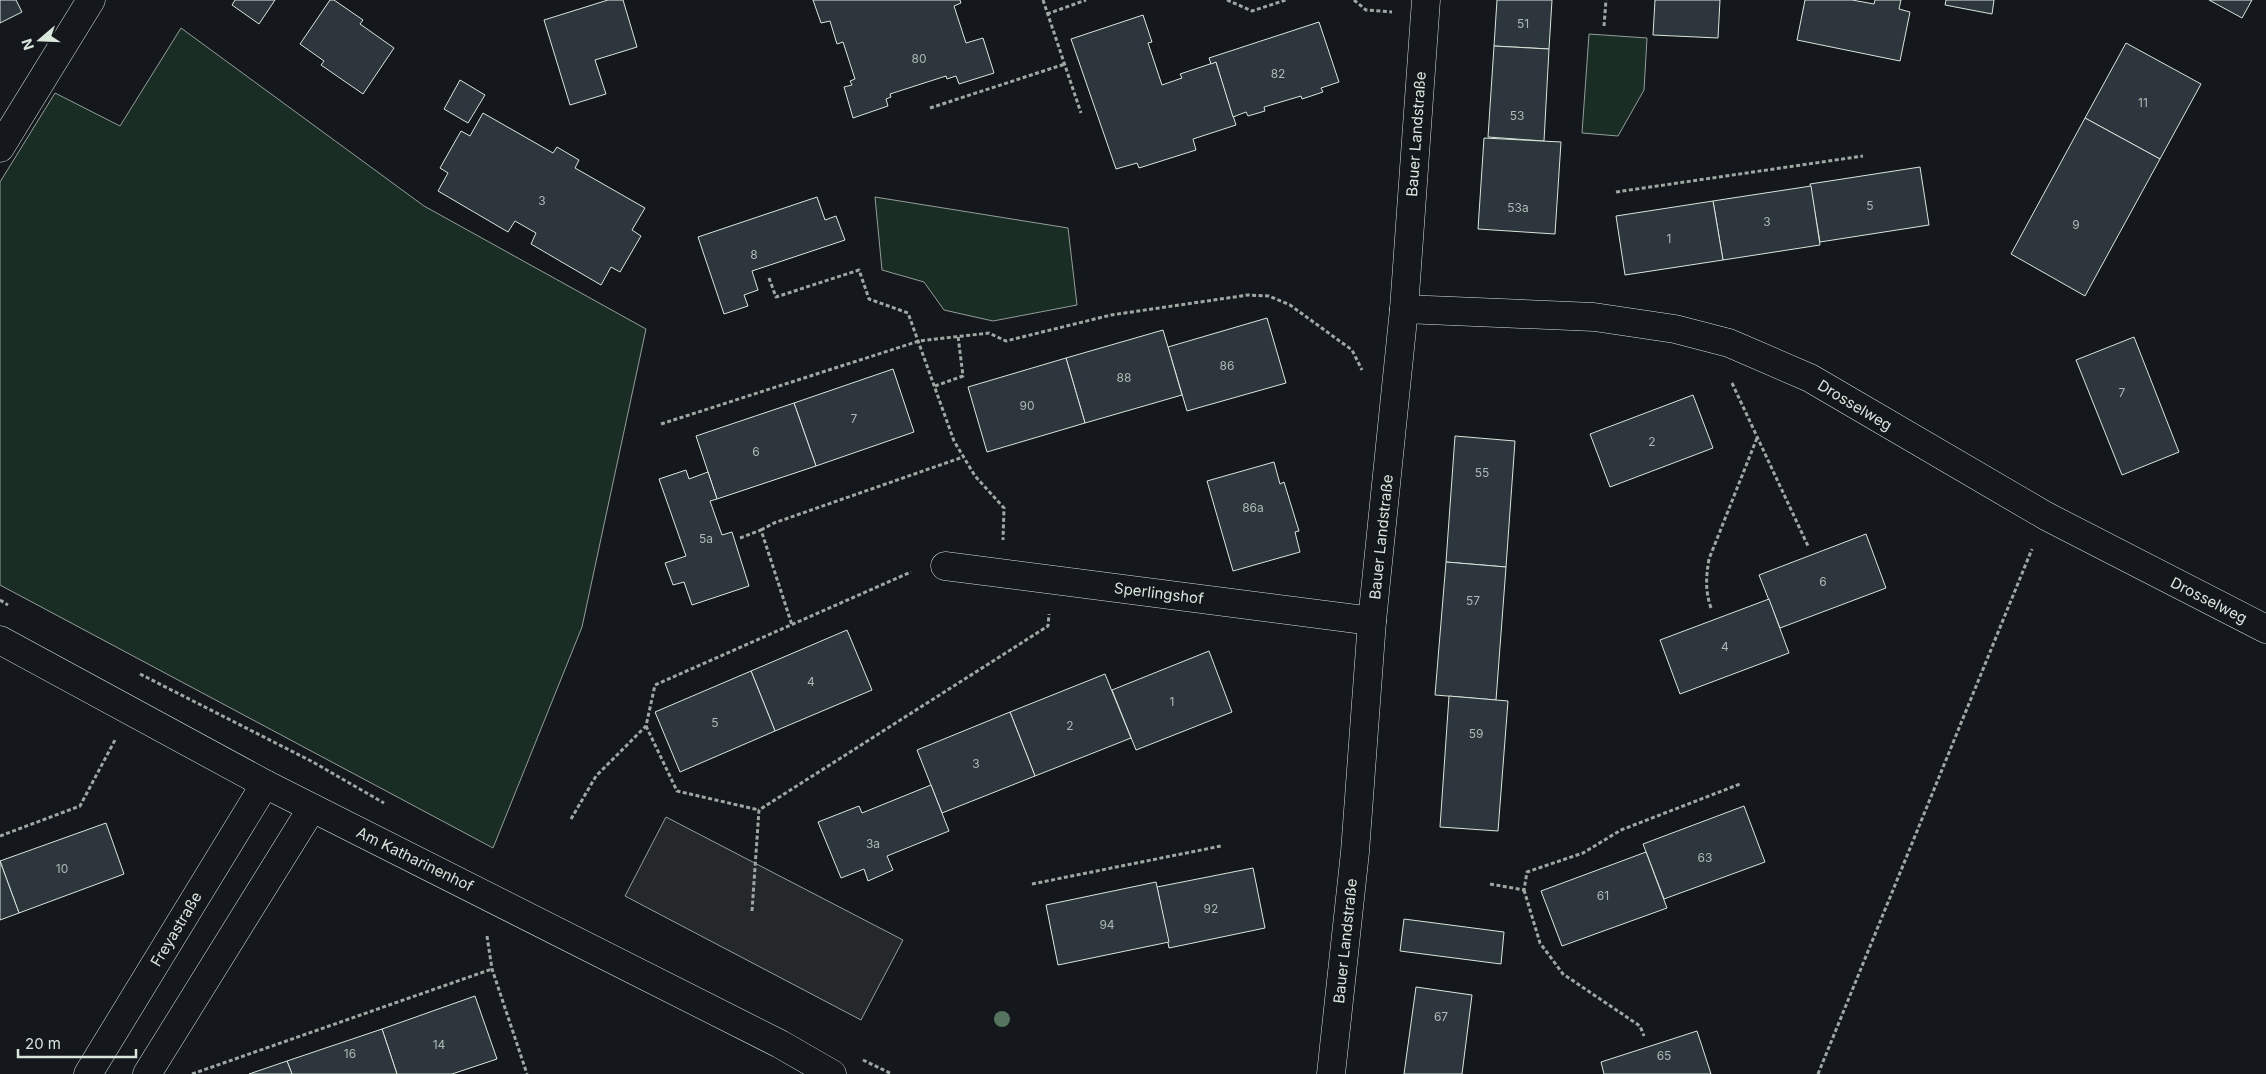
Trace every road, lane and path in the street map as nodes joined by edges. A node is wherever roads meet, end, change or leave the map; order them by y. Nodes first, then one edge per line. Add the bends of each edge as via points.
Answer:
1 (91, 0) edge
2 (1044, 0) edge
3 (1086, 0) edge
4 (1227, 0) edge
5 (1286, 0) edge
6 (1354, 0) edge
7 (1426, 0) edge
8 (1606, 0) edge
9 (1366, 10) dead end
10 (1047, 14) junction
11 (1604, 26) dead end
12 (1065, 64) junction
13 (930, 108) dead end
14 (1082, 113) dead end
15 (0, 148) edge
16 (1863, 156) dead end
17 (1616, 192) dead end
18 (769, 278) dead end
19 (1404, 309) junction
20 (958, 336) junction
21 (919, 341) junction
22 (1729, 343) junction
23 (1396, 381) junction
24 (935, 386) junction
25 (661, 424) dead end
26 (1758, 438) junction
27 (962, 457) junction
28 (2046, 516) junction
29 (761, 530) junction
30 (740, 538) dead end
31 (1808, 546) dead end
32 (945, 566) joint
33 (1003, 573) junction
34 (1054, 579) junction
35 (1711, 608) dead end
36 (1372, 621) junction
37 (792, 625) junction
38 (2266, 629) edge
39 (0, 640) edge
40 (148, 678) dead end
41 (131, 710) junction
42 (646, 726) junction
43 (265, 784) junction
44 (1740, 784) dead end
45 (312, 808) junction
46 (759, 810) junction
47 (571, 819) dead end
48 (0, 836) edge
49 (1221, 846) dead end
50 (1032, 884) dead end
51 (1490, 884) dead end
52 (1524, 890) junction
53 (481, 892) junction
54 (752, 911) dead end
55 (492, 969) junction
56 (1644, 1036) dead end
57 (88, 1074) edge
58 (147, 1074) edge
59 (192, 1074) edge
60 (527, 1074) edge
61 (832, 1074) edge
62 (1331, 1074) edge
63 (1818, 1074) edge

1 - 15 street
2 - 10 path
3 - 10 path
4 - 5 path via 1252,11
6 - 9 path
7 - 19 street, Bauer Landstraße
8 - 11 path
10 - 12 path
12 - 13 path
12 - 14 path
16 - 17 path
18 - 21 path via 776,297 859,270 870,299 908,313
19 - 22 street, Drosselweg via 1594,317 1675,329
19 - 23 street, Bauer Landstraße
20 - 21 path
20 - 23 path via 989,333 1006,341 1111,315 1248,295 1269,296 1290,305 1352,350 1366,376
20 - 24 path via 963,376
21 - 24 path
21 - 25 path
22 - 26 path via 1728,376
22 - 28 street, Drosselweg via 1810,378
23 - 36 street, Bauer Landstraße
24 - 27 path
26 - 31 path
26 - 35 path via 1709,559 1706,594
27 - 29 path
27 - 33 path via 974,476 1004,508
28 - 38 street, Drosselweg
28 - 63 path
29 - 30 path
29 - 37 path
32 - 33 street, Sperlingshof
32 - 37 path via 912,572
33 - 34 street, Sperlingshof
34 - 36 street, Sperlingshof
34 - 46 path via 1048,626
36 - 62 street, Bauer Landstraße via 1355,852
37 - 42 path via 655,685
39 - 41 street, Am Katharinenhof
40 - 41 path
41 - 43 street, Am Katharinenhof
41 - 48 path via 80,806
42 - 46 path via 676,791
42 - 47 path via 596,776
43 - 45 street, Am Katharinenhof
43 - 57 street, Freyastraße
44 - 52 path via 1620,830 1582,853 1527,872
45 - 53 street, Am Katharinenhof
45 - 58 street
46 - 54 path
49 - 50 path
51 - 52 path
52 - 56 path via 1540,943 1563,974 1640,1026
53 - 55 path
53 - 61 street, Am Katharinenhof via 780,1044
55 - 59 path
55 - 60 path

